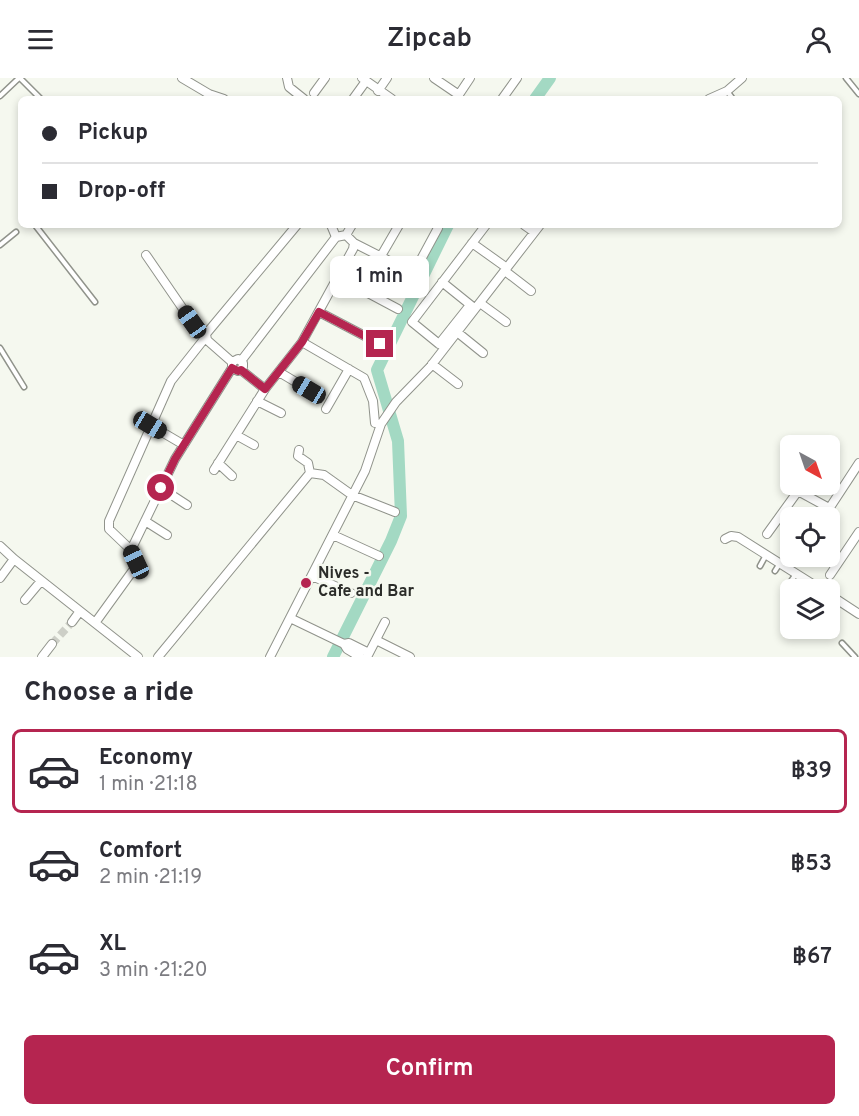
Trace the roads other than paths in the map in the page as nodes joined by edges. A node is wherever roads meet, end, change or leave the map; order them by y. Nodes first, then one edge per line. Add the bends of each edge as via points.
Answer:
1 (20, 78) edge
2 (182, 78) edge
3 (287, 78) edge
4 (325, 78) edge
5 (387, 78) edge
6 (434, 78) edge
7 (470, 78) edge
8 (517, 78) edge
9 (742, 78) edge
10 (846, 78) edge
11 (364, 80) edge
12 (378, 91) junction
13 (727, 91) junction
14 (314, 93) dead end
15 (859, 94) edge
16 (0, 96) edge
17 (38, 96) edge
18 (208, 96) edge
19 (300, 96) edge
20 (355, 96) edge
21 (387, 96) edge
22 (456, 96) edge
23 (458, 96) edge
24 (504, 96) edge
25 (716, 96) edge
26 (731, 96) edge
27 (36, 228) edge
28 (295, 228) edge
29 (332, 228) edge
30 (350, 228) edge
31 (397, 228) edge
32 (438, 228) dead end
33 (484, 228) edge
34 (529, 228) edge
35 (537, 228) edge
36 (16, 232) dead end
37 (534, 232) junction
38 (346, 235) junction
39 (336, 237) junction
40 (354, 243) junction
41 (472, 243) junction
42 (0, 245) edge
43 (146, 255) dead end
44 (381, 256) junction
45 (506, 269) junction
46 (338, 277) junction
47 (442, 282) junction
48 (531, 291) dead end
49 (95, 302) dead end
50 (475, 305) junction
51 (398, 309) dead end
52 (319, 312) junction
53 (506, 322) dead end
54 (457, 332) junction
55 (205, 336) junction
56 (302, 342) junction
57 (380, 344) dead end
58 (0, 348) edge
59 (483, 353) dead end
60 (241, 360) junction
61 (432, 364) junction
62 (232, 365) junction
63 (349, 369) junction
64 (241, 370) junction
65 (279, 372) junction
66 (458, 384) dead end
67 (24, 387) dead end
68 (265, 389) junction
69 (309, 390) dead end
70 (257, 401) junction
71 (326, 409) dead end
72 (281, 412) dead end
73 (378, 424) junction
74 (150, 425) junction
75 (236, 435) junction
76 (184, 445) junction
77 (254, 445) dead end
78 (299, 450) dead end
79 (858, 469) edge
80 (310, 473) junction
81 (232, 476) dead end
82 (161, 488) junction
83 (352, 495) junction
84 (187, 505) dead end
85 (786, 507) edge
86 (827, 507) edge
87 (830, 507) edge
88 (395, 512) dead end
89 (780, 516) edge
90 (145, 521) junction
91 (859, 532) edge
92 (767, 534) dead end
93 (166, 535) dead end
94 (333, 535) junction
95 (725, 539) dead end
96 (1, 548) edge
97 (130, 550) junction
98 (767, 554) junction
99 (379, 556) dead end
100 (14, 559) junction
101 (780, 563) joint
102 (760, 566) dead end
103 (786, 567) edge
104 (775, 571) dead end
105 (797, 574) junction
106 (830, 575) dead end
107 (312, 576) junction
108 (0, 578) edge
109 (793, 579) edge
110 (804, 579) edge
111 (41, 581) junction
112 (351, 593) dead end
113 (25, 600) dead end
114 (840, 602) edge
115 (80, 611) junction
116 (859, 614) edge
117 (290, 618) junction
118 (72, 622) tunnel mouth
119 (385, 622) dead end
120 (95, 623) junction
121 (376, 640) junction
122 (842, 643) dead end
123 (52, 644) tunnel mouth
124 (344, 644) junction
125 (368, 655) edge
126 (42, 657) edge
127 (138, 657) edge
128 (158, 657) edge
129 (270, 657) edge
130 (360, 657) edge
131 (410, 657) edge
132 (855, 657) edge

1 - 16 lane
1 - 17 lane
2 - 18 street
3 - 19 street via 289,87
4 - 14 street
5 - 12 street
6 - 22 street
7 - 23 street
8 - 24 street
9 - 13 street
10 - 15 lane
11 - 12 street
11 - 20 street
12 - 21 street
13 - 25 street
13 - 26 lane
27 - 49 lane
28 - 55 street
29 - 39 street
30 - 38 street
31 - 44 street
32 - 44 street via 411,272
33 - 41 street
34 - 37 street
35 - 37 street
36 - 42 lane
37 - 45 street
38 - 39 street
38 - 40 street
39 - 60 street
40 - 44 street
40 - 46 street
41 - 45 street
41 - 47 street
43 - 55 street
45 - 48 street
45 - 50 street
46 - 51 street
46 - 52 street
47 - 50 street
47 - 50 street via 412,322 439,345
50 - 53 street
50 - 54 street
52 - 56 street
52 - 57 street
54 - 59 street
54 - 61 street
55 - 62 street
55 - 74 street via 171,381
56 - 63 street
56 - 65 street
58 - 67 lane
60 - 62 street via 235,359
60 - 64 street
61 - 66 street
61 - 73 street
62 - 64 street
62 - 76 street
63 - 71 street
63 - 73 street via 367,382
64 - 68 street
65 - 68 street
65 - 69 street
68 - 70 street
70 - 72 street
70 - 75 street
73 - 83 street via 372,452
74 - 76 street
74 - 97 street via 109,521 109,529
75 - 77 street
75 - 81 street via 216,467
76 - 82 street
78 - 80 street via 298,456 308,463
79 - 87 street
80 - 83 street via 324,475
80 - 128 street
82 - 84 street
82 - 90 street
83 - 88 street
83 - 94 street
85 - 86 street via 798,490
89 - 92 street
90 - 93 street
90 - 97 street
91 - 106 street
94 - 99 street
94 - 107 street
95 - 98 street via 738,537
96 - 100 street
97 - 120 street via 136,562 134,569
98 - 101 street
98 - 102 lane
100 - 108 street
100 - 111 street
101 - 104 lane
103 - 105 street
105 - 109 lane
105 - 110 street
107 - 112 street
107 - 117 street
111 - 113 street
111 - 115 street
114 - 116 street
115 - 118 street
115 - 120 street
117 - 124 street
117 - 129 street
119 - 121 street
120 - 127 street
121 - 125 street
121 - 131 street
122 - 132 lane
123 - 126 street
124 - 125 street
124 - 130 street

